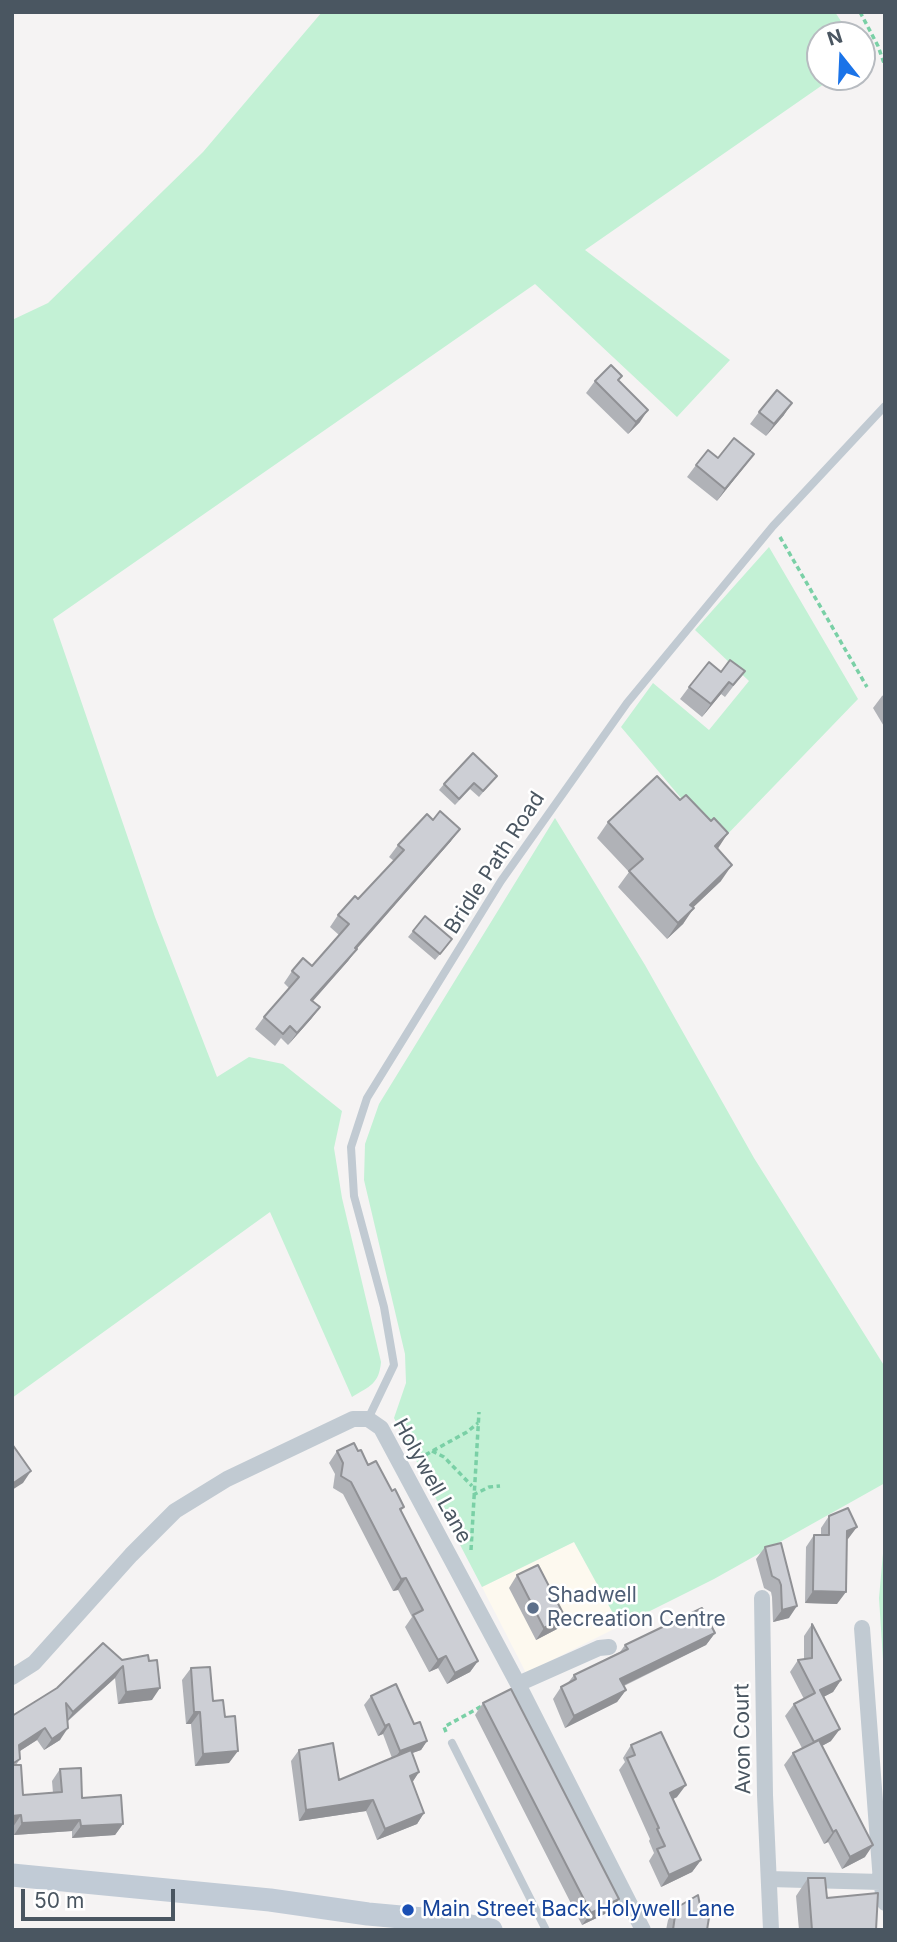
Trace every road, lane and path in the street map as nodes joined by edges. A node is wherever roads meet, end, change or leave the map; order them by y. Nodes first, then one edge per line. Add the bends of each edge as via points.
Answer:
1 (860, 12) edge
2 (885, 66) edge
3 (885, 406) edge
4 (774, 526) junction
5 (867, 687) dead end
6 (479, 1412) dead end
7 (368, 1419) junction
8 (479, 1422) junction
9 (432, 1451) junction
10 (402, 1467) junction
11 (472, 1486) junction
12 (500, 1486) dead end
13 (472, 1495) junction
14 (471, 1550) dead end
15 (762, 1598) dead end
16 (862, 1628) dead end
17 (609, 1647) dead end
18 (12, 1677) edge
19 (518, 1684) junction
20 (487, 1704) edge
21 (452, 1743) joint
22 (12, 1875) edge
23 (769, 1879) junction
24 (881, 1882) junction
25 (885, 1903) edge
26 (491, 1930) edge
27 (545, 1930) edge
28 (643, 1930) edge
29 (771, 1930) edge

1 - 2 path
3 - 4 lane, Bridle Path Road
4 - 5 path
4 - 7 lane, Bridle Path Road via 588,756 501,881 367,1098 351,1147 354,1196 384,1307 394,1365
6 - 8 path
7 - 10 street, Holywell Lane via 381,1428
7 - 18 street, Holywell Lane via 353,1419 239,1473 175,1511 34,1663
8 - 9 path
8 - 11 path
9 - 10 path
9 - 11 path
10 - 19 street, Holywell Lane
11 - 13 path
12 - 13 path
13 - 14 path
15 - 23 street, Avon Court
16 - 24 street
17 - 19 street
19 - 28 street, Holywell Lane
20 - 21 path via 444,1727
21 - 27 lane
22 - 26 street via 270,1900
23 - 24 street
23 - 29 street, Avon Court
24 - 25 street

